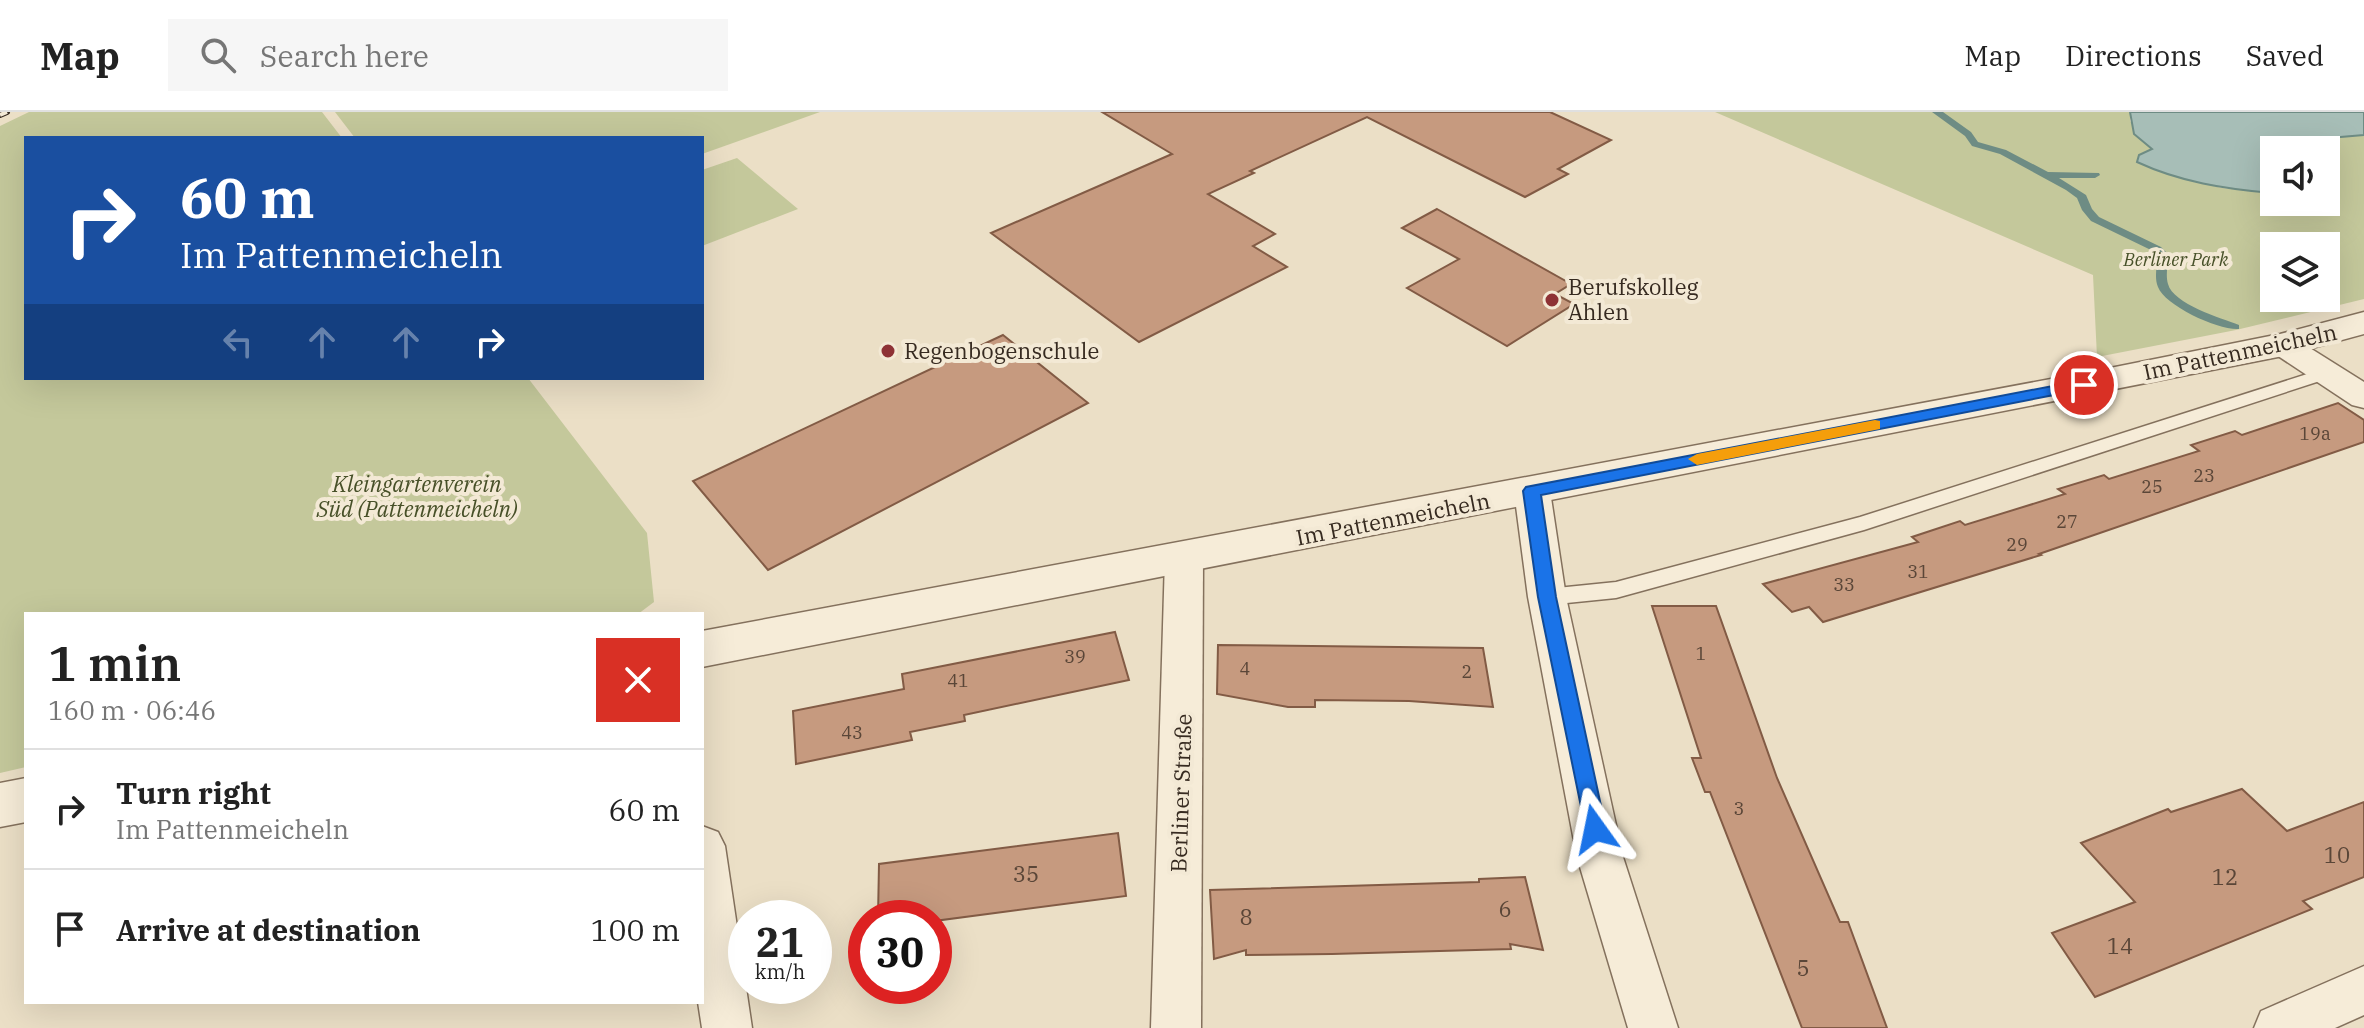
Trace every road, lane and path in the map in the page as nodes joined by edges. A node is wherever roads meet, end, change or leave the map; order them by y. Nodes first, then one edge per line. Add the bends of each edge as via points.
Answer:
1 (2364, 323) edge
2 (2283, 345) junction
3 (2326, 373) junction
4 (2364, 397) edge
5 (1532, 491) junction
6 (1184, 559) junction
7 (1547, 597) junction
8 (704, 649) edge
9 (24, 800) edge
10 (0, 805) edge
11 (704, 861) edge
12 (2364, 990) edge
13 (727, 1028) edge
14 (1176, 1028) edge
15 (1653, 1028) edge
16 (2279, 1028) edge

1 - 2 street, Im Pattenmeicheln
2 - 3 street
2 - 5 street, Im Pattenmeicheln
3 - 4 street
3 - 7 lane, Im Pattenmeicheln via 1864,523 1616,590
5 - 6 street, Im Pattenmeicheln
5 - 7 street
6 - 8 street, Im Pattenmeicheln
6 - 14 street, Berliner Straße
7 - 15 street via 1600,857
9 - 10 street
11 - 13 street
12 - 16 street

